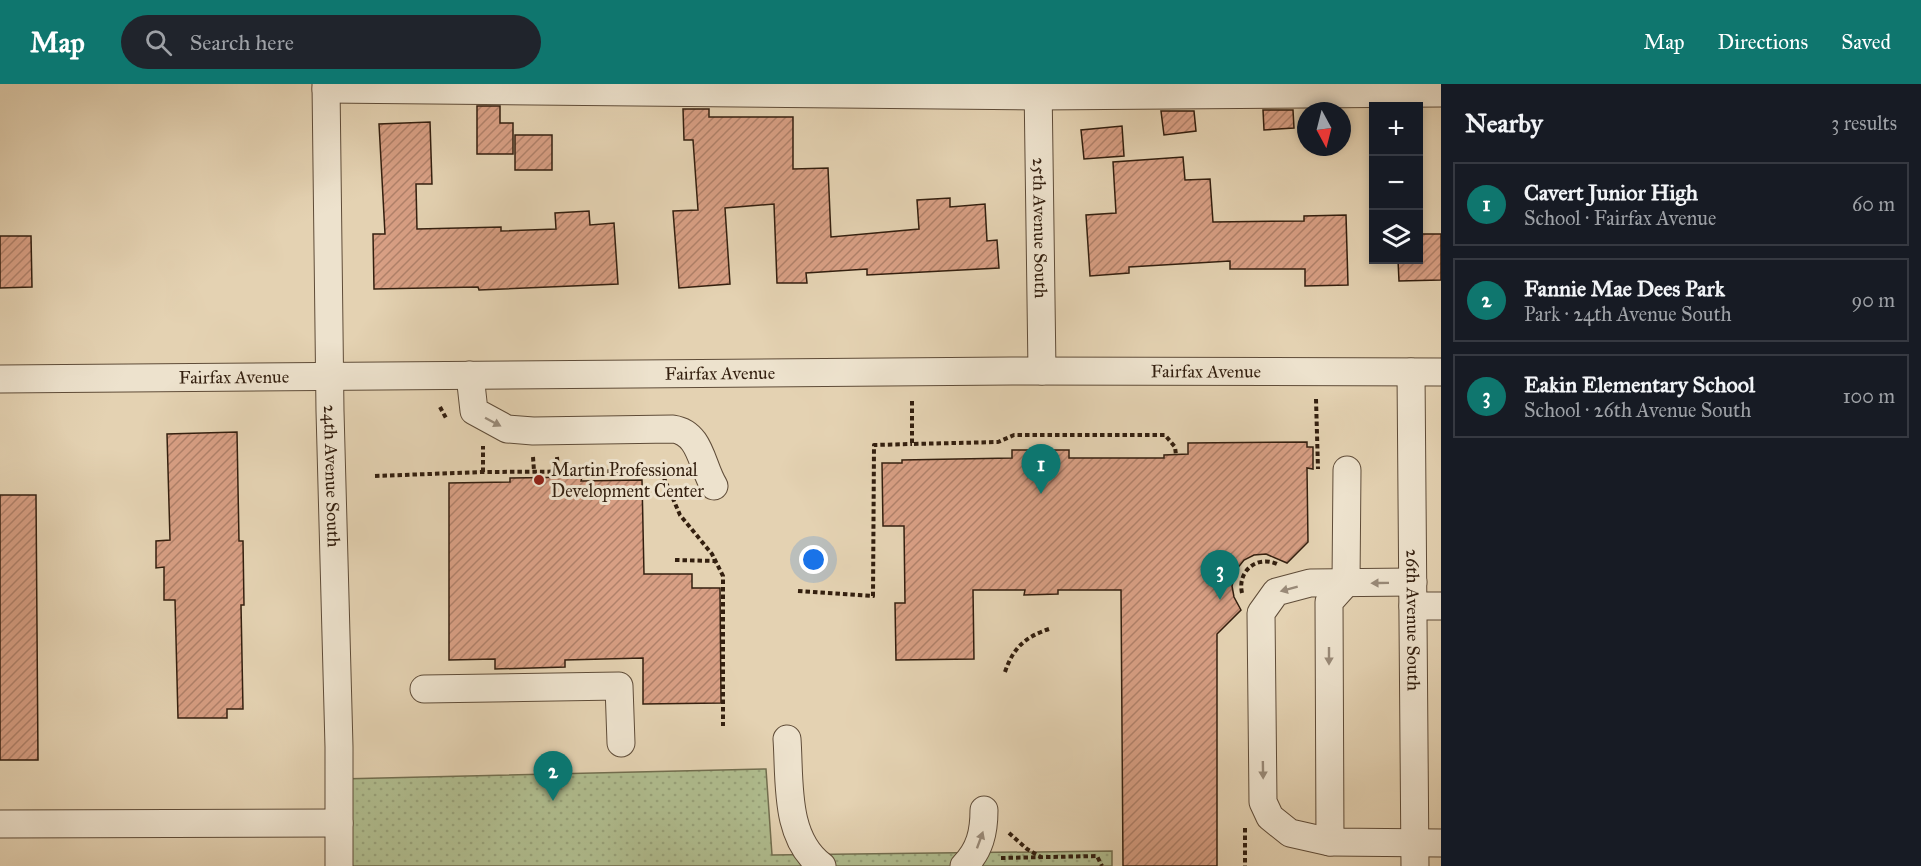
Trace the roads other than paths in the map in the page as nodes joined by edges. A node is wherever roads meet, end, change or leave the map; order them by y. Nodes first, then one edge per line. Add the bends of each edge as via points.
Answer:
1 (326, 86) edge
2 (1038, 90) edge
3 (1441, 93) edge
4 (1042, 371) junction
5 (1411, 372) junction
6 (1441, 372) edge
7 (329, 375) junction
8 (470, 375) junction
9 (0, 379) edge
10 (1347, 470) dead end
11 (714, 486) dead end
12 (1346, 583) junction
13 (1413, 594) junction
14 (1441, 606) edge
15 (424, 689) dead end
16 (787, 739) dead end
17 (621, 743) dead end
18 (984, 810) dead end
19 (339, 823) junction
20 (0, 824) edge
21 (1330, 842) junction
22 (1441, 843) edge
23 (1415, 855) edge
24 (339, 866) edge
25 (822, 866) edge
26 (964, 866) edge

1 - 2 street
1 - 7 street, 24th Avenue South
2 - 3 street
2 - 4 street, 25th Avenue South
4 - 5 street, Fairfax Avenue
4 - 8 street, Fairfax Avenue
5 - 6 street, Fairfax Avenue
5 - 13 street, 26th Avenue South
7 - 8 street, Fairfax Avenue
7 - 9 street, Fairfax Avenue
7 - 19 street, 24th Avenue South
8 -> 11 street via 474,411 507,429 685,431 693,439
10 - 12 street
13 -> 12 street
12 -> 21 street via 1329,602
12 -> 21 street via 1310,583 1276,592 1261,613 1263,802 1270,817 1290,833
13 - 14 street
13 - 23 street, 26th Avenue South
15 - 17 street via 619,686
16 - 25 street via 792,813 805,849
26 -> 18 street via 981,839
19 - 20 street
19 - 24 street, 24th Avenue South
21 - 23 street
22 - 23 street

